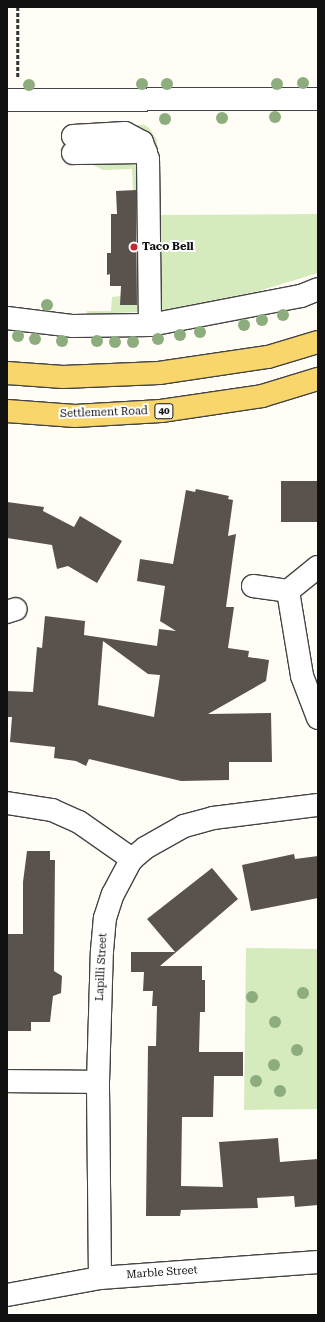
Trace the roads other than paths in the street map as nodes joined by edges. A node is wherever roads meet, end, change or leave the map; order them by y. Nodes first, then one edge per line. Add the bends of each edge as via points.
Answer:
1 (13, 93) edge
2 (318, 99) edge
3 (73, 144) dead end
4 (318, 289) edge
5 (7, 318) edge
6 (150, 326) junction
7 (318, 342) edge
8 (7, 373) edge
9 (318, 379) edge
10 (7, 411) edge
11 (318, 567) edge
12 (253, 586) dead end
13 (288, 591) junction
14 (318, 718) edge
15 (7, 803) edge
16 (318, 805) edge
17 (132, 860) junction
18 (7, 1081) edge
19 (98, 1082) junction
20 (318, 1262) edge
21 (100, 1278) junction
22 (7, 1295) edge

1 - 2 street
3 - 6 street via 125,134 142,142 148,159
4 - 6 street via 294,297
5 - 6 street via 72,326
7 - 8 main road via 268,357 159,373 63,378
9 - 10 main road, Settlement Road / 40 via 262,396 161,411 76,416
11 - 13 street
12 - 13 street
13 - 14 street via 302,676
15 - 17 street via 52,810 79,822
16 - 17 street, Lapilli Street via 213,818 184,826 145,848
17 - 19 street, Lapilli Street via 113,894 106,918 102,951
18 - 19 street
19 - 21 street, Lapilli Street
20 - 21 street, Marble Street
21 - 22 street, Marble Street

